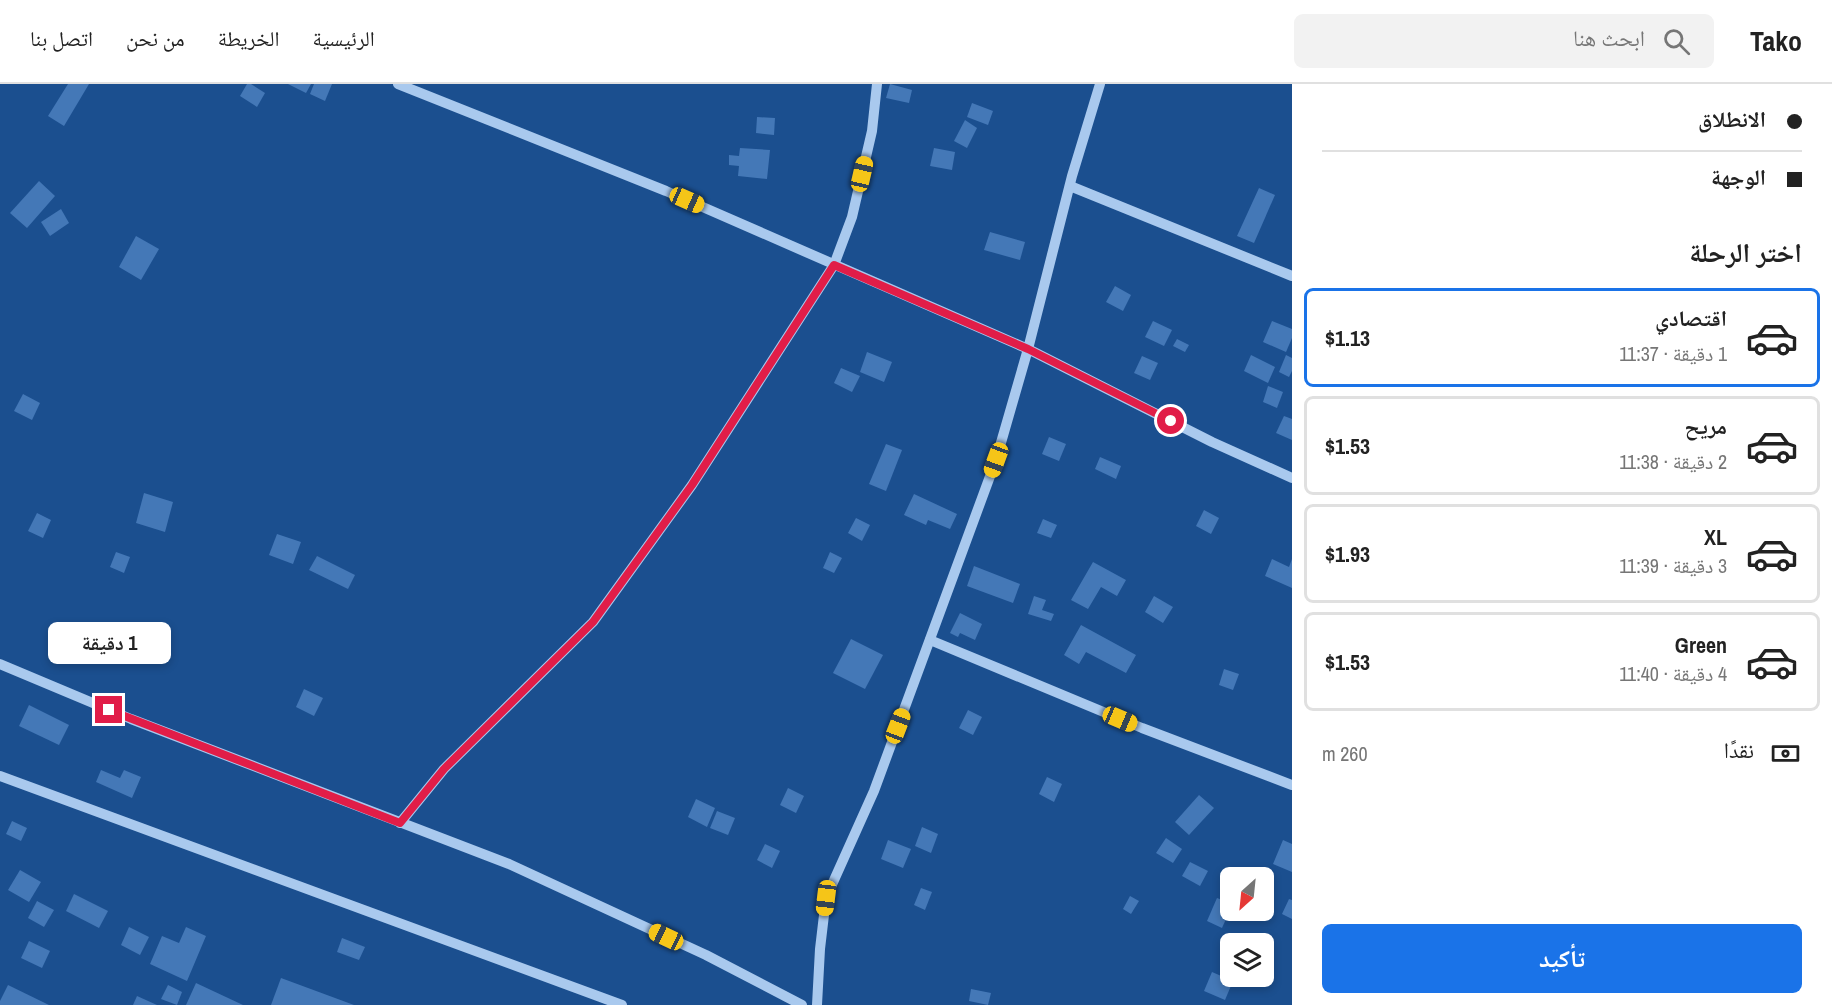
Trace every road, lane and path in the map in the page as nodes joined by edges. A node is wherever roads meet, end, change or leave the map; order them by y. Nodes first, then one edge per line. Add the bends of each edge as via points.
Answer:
1 (398, 84) edge
2 (877, 84) edge
3 (1100, 84) edge
4 (1070, 186) junction
5 (834, 265) junction
6 (1292, 276) edge
7 (1028, 349) junction
8 (1292, 478) edge
9 (930, 640) junction
10 (0, 664) edge
11 (0, 776) edge
12 (1292, 785) edge
13 (400, 823) junction
14 (622, 1005) edge
15 (802, 1005) edge
16 (817, 1005) edge

1 - 5 street via 666,191
2 - 5 street via 872,131 852,217
3 - 4 street
4 - 6 street
4 - 7 street
5 - 7 street
5 - 13 street via 692,485 593,622 444,769
7 - 8 street
7 - 9 street via 996,460
9 - 12 street
9 - 16 street via 874,791 826,898
10 - 13 street
11 - 14 street
13 - 15 street via 509,864 706,955

